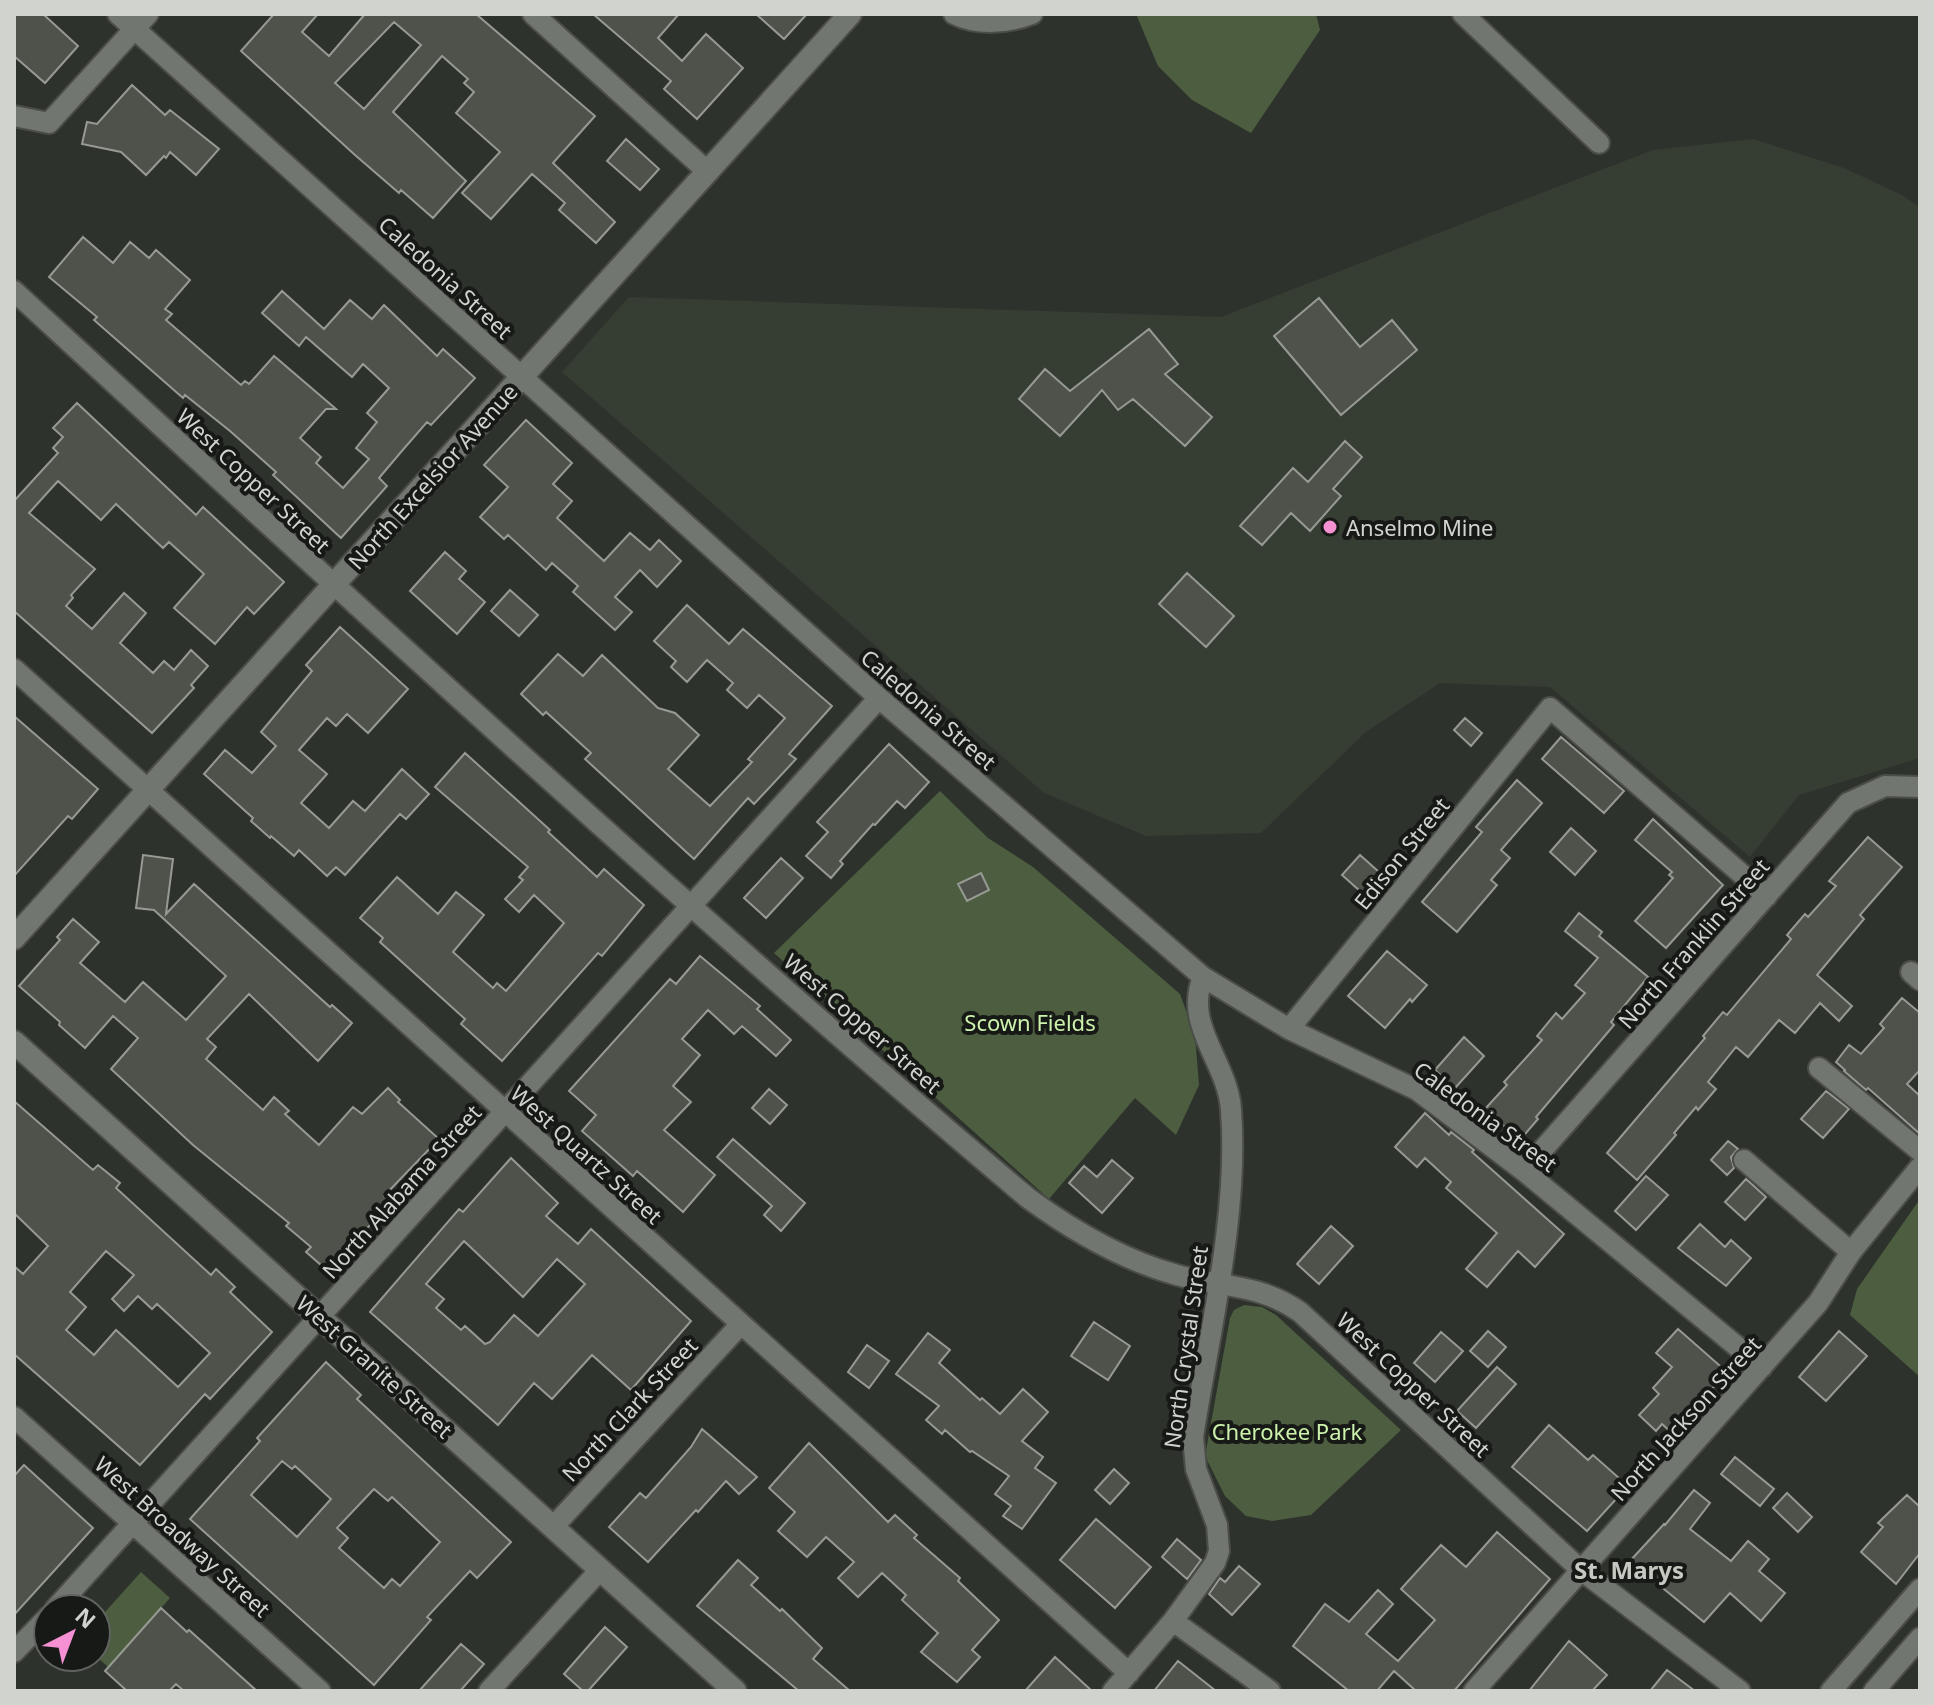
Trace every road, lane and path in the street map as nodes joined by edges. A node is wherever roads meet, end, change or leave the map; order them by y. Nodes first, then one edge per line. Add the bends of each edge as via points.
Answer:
1 (118, 14) edge
2 (533, 14) edge
3 (850, 14) edge
4 (954, 14) edge
5 (1032, 14) edge
6 (1463, 14) edge
7 (141, 22) edge
8 (14, 116) edge
9 (1599, 143) dead end
10 (708, 172) junction
11 (14, 291) edge
12 (521, 378) junction
13 (334, 585) junction
14 (14, 669) edge
15 (879, 698) junction
16 (1920, 787) edge
17 (150, 789) junction
18 (1767, 896) junction
19 (693, 907) junction
20 (14, 938) edge
21 (1203, 977) junction
22 (1289, 1029) junction
23 (14, 1042) edge
24 (1819, 1068) dead end
25 (504, 1111) junction
26 (1920, 1151) edge
27 (1744, 1160) dead end
28 (1920, 1167) edge
29 (1524, 1171) junction
30 (1851, 1252) junction
31 (1218, 1284) junction
32 (321, 1317) junction
33 (741, 1324) junction
34 (1762, 1367) junction
35 (14, 1417) edge
36 (135, 1524) junction
37 (553, 1527) junction
38 (600, 1570) junction
39 (1581, 1570) junction
40 (1920, 1589) edge
41 (70, 1593) edge
42 (1173, 1621) junction
43 (32, 1633) edge
44 (1918, 1644) edge
45 (14, 1652) edge
46 (1129, 1673) junction
47 (320, 1691) edge
48 (489, 1691) edge
49 (735, 1691) edge
50 (1113, 1691) edge
51 (1270, 1691) edge
52 (1474, 1691) edge
53 (1740, 1691) edge
54 (1831, 1691) edge
55 (1874, 1691) edge

1 - 7 street, Caledonia Street
2 - 10 street
3 - 10 street, North Excelsior Avenue
4 - 5 street via 999,22
6 - 9 street
7 - 8 street via 49,123
7 - 12 street, Caledonia Street
10 - 12 street, North Excelsior Avenue
11 - 13 street, West Copper Street
12 - 13 street, North Excelsior Avenue
12 - 15 street, Caledonia Street
13 - 17 street, North Excelsior Avenue
13 - 19 street, West Copper Street
14 - 17 street, West Quartz Street
15 - 19 street, North Alabama Street
15 - 21 street, Caledonia Street
16 - 18 street, North Franklin Street via 1885,786 1848,803
17 - 20 street, North Excelsior Avenue
17 - 25 street, West Quartz Street
18 - 22 street, Edison Street via 1550,708
18 - 29 street, North Franklin Street
19 - 25 street, North Alabama Street
19 - 31 street, West Copper Street via 1051,1215 1145,1265
21 - 22 street, Caledonia Street
21 - 31 street, North Crystal Street via 1196,1007 1231,1111 1232,1162
22 - 29 street, Caledonia Street via 1417,1090
23 - 32 street, West Granite Street
24 - 26 street
25 - 32 street, North Alabama Street
25 - 33 street, West Quartz Street
27 - 30 street
28 - 30 street, North Jackson Street
29 - 34 street, Caledonia Street
30 - 34 street, North Jackson Street via 1818,1303
31 - 39 street, West Copper Street via 1260,1290 1300,1312
31 - 42 street, North Crystal Street via 1193,1437 1196,1469 1217,1525 1219,1551
32 - 36 street, North Alabama Street
32 - 37 street, West Granite Street
33 - 37 street, North Clark Street
33 - 46 street, West Quartz Street
34 - 39 street, North Jackson Street
35 - 36 street, West Broadway Street
36 - 41 street, North Alabama Street
36 - 47 street, West Broadway Street
37 - 38 street, West Granite Street
38 - 48 street
38 - 49 street, West Granite Street
39 - 52 street, North Jackson Street
39 - 53 street, West Copper Street
40 - 54 street
42 - 46 street, North Crystal Street
42 - 51 street
43 - 45 street
44 - 55 street
46 - 50 street, North Crystal Street

